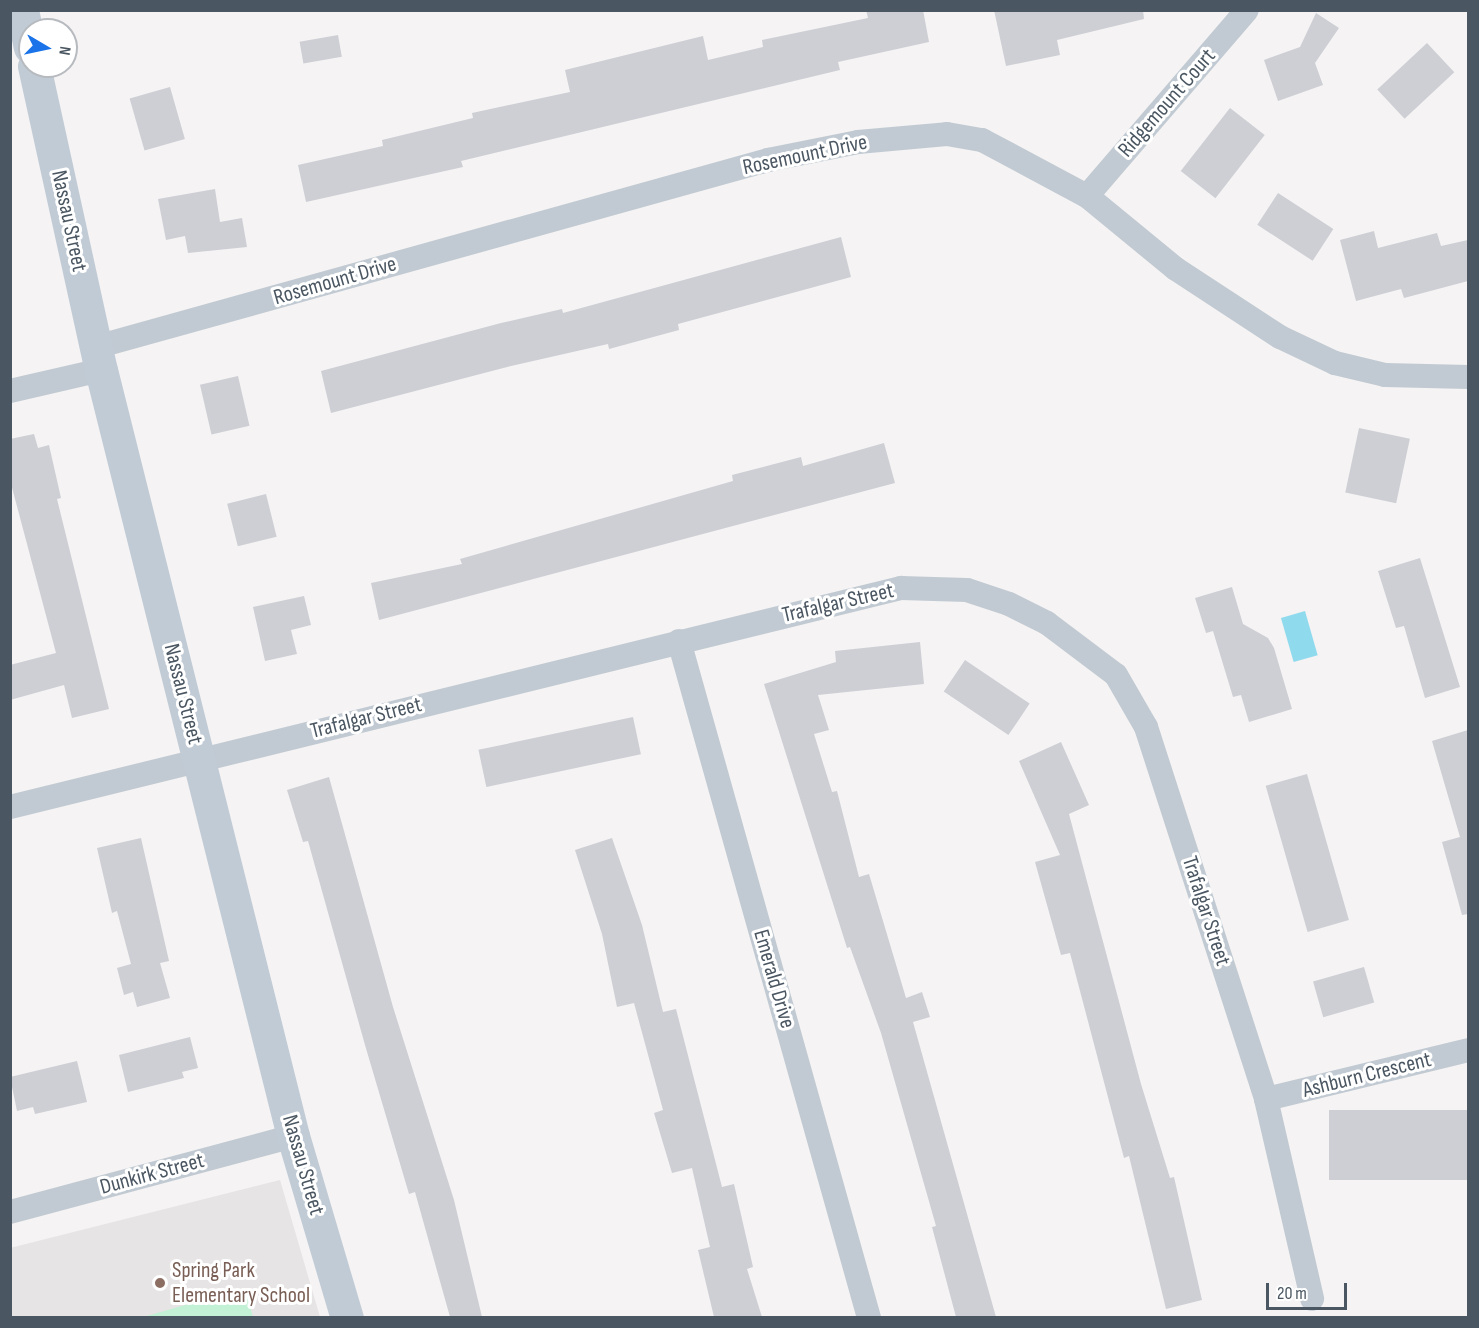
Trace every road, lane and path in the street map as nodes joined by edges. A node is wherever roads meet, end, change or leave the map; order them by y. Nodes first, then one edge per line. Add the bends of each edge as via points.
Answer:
1 (1246, 10) edge
2 (37, 78) edge
3 (1087, 196) junction
4 (99, 358) junction
5 (1467, 383) edge
6 (10, 391) edge
7 (679, 641) junction
8 (199, 759) junction
9 (10, 807) edge
10 (1468, 1050) edge
11 (1266, 1099) junction
12 (293, 1136) junction
13 (10, 1212) edge
14 (1312, 1299) dead end
15 (347, 1317) edge
16 (869, 1317) edge

1 - 3 street, Ridgemount Court
2 - 4 street, Nassau Street
3 - 4 street, Rosemount Drive via 982,140 947,134 858,142 768,160
3 - 5 street, Rosemount Drive via 1176,269 1280,337 1335,363 1384,375
4 - 6 street, Rosemount Drive
4 - 8 street, Nassau Street
7 - 8 street, Trafalgar Street
7 - 11 street, Trafalgar Street via 901,588 967,590 1047,623 1116,675 1146,727
7 - 16 street, Emerald Drive
8 - 9 street, Trafalgar Street
8 - 12 street, Nassau Street
10 - 11 street, Ashburn Crescent
11 - 14 street, Trafalgar Street
12 - 13 street, Dunkirk Street
12 - 15 street, Nassau Street

